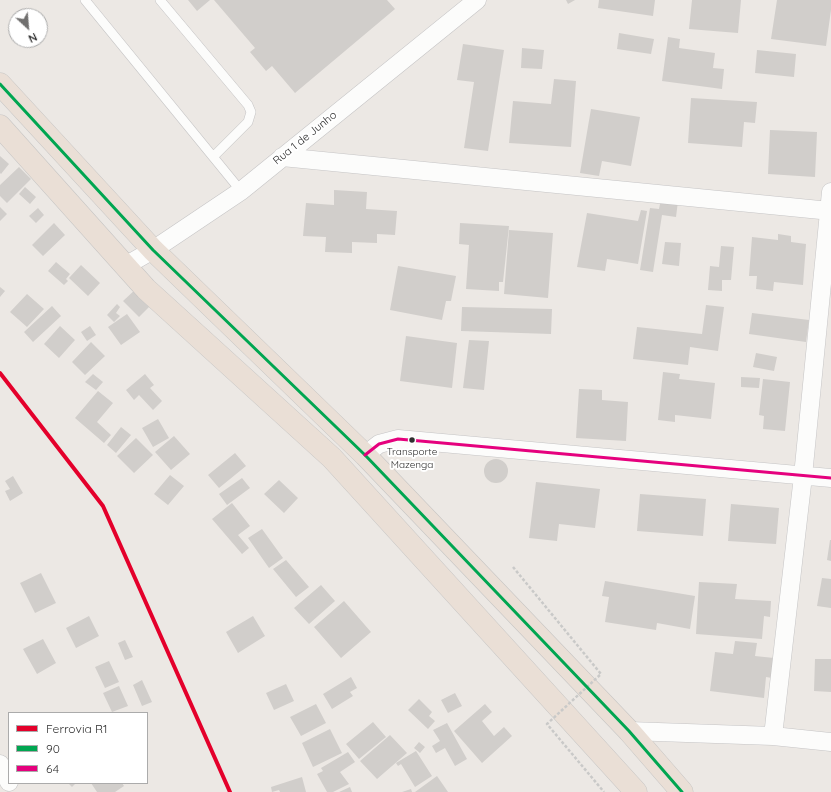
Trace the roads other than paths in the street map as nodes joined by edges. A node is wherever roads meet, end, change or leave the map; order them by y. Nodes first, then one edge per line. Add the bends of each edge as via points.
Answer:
1 (85, 0) edge
2 (160, 0) edge
3 (477, 0) edge
4 (0, 84) edge
5 (0, 126) edge
6 (214, 156) junction
7 (282, 157) junction
8 (241, 191) junction
9 (831, 192) edge
10 (830, 211) edge
11 (153, 250) junction
12 (125, 266) junction
13 (365, 455) junction
14 (802, 476) junction
15 (831, 478) edge
16 (629, 731) junction
17 (773, 736) junction
18 (831, 742) edge
19 (0, 764) edge
20 (8, 780) edge
21 (636, 792) edge
22 (682, 792) edge

1 - 6 lane
2 - 6 lane via 251,112 248,122
3 - 7 street, Rua 1 de Junho
4 - 11 highway
5 - 12 highway
6 - 8 lane
7 - 8 street, Rua 1 de Junho
7 - 10 street
8 - 11 street, Rua 1 de Junho
9 - 10 street
10 - 14 street
11 - 12 street, Rua 1 de Junho
11 - 13 highway
12 - 21 highway via 146,289 332,458
13 - 14 street via 379,444 398,440
13 - 16 highway
14 - 15 street
14 - 17 street
16 - 17 street
16 - 22 highway
17 - 18 street
19 - 20 street

